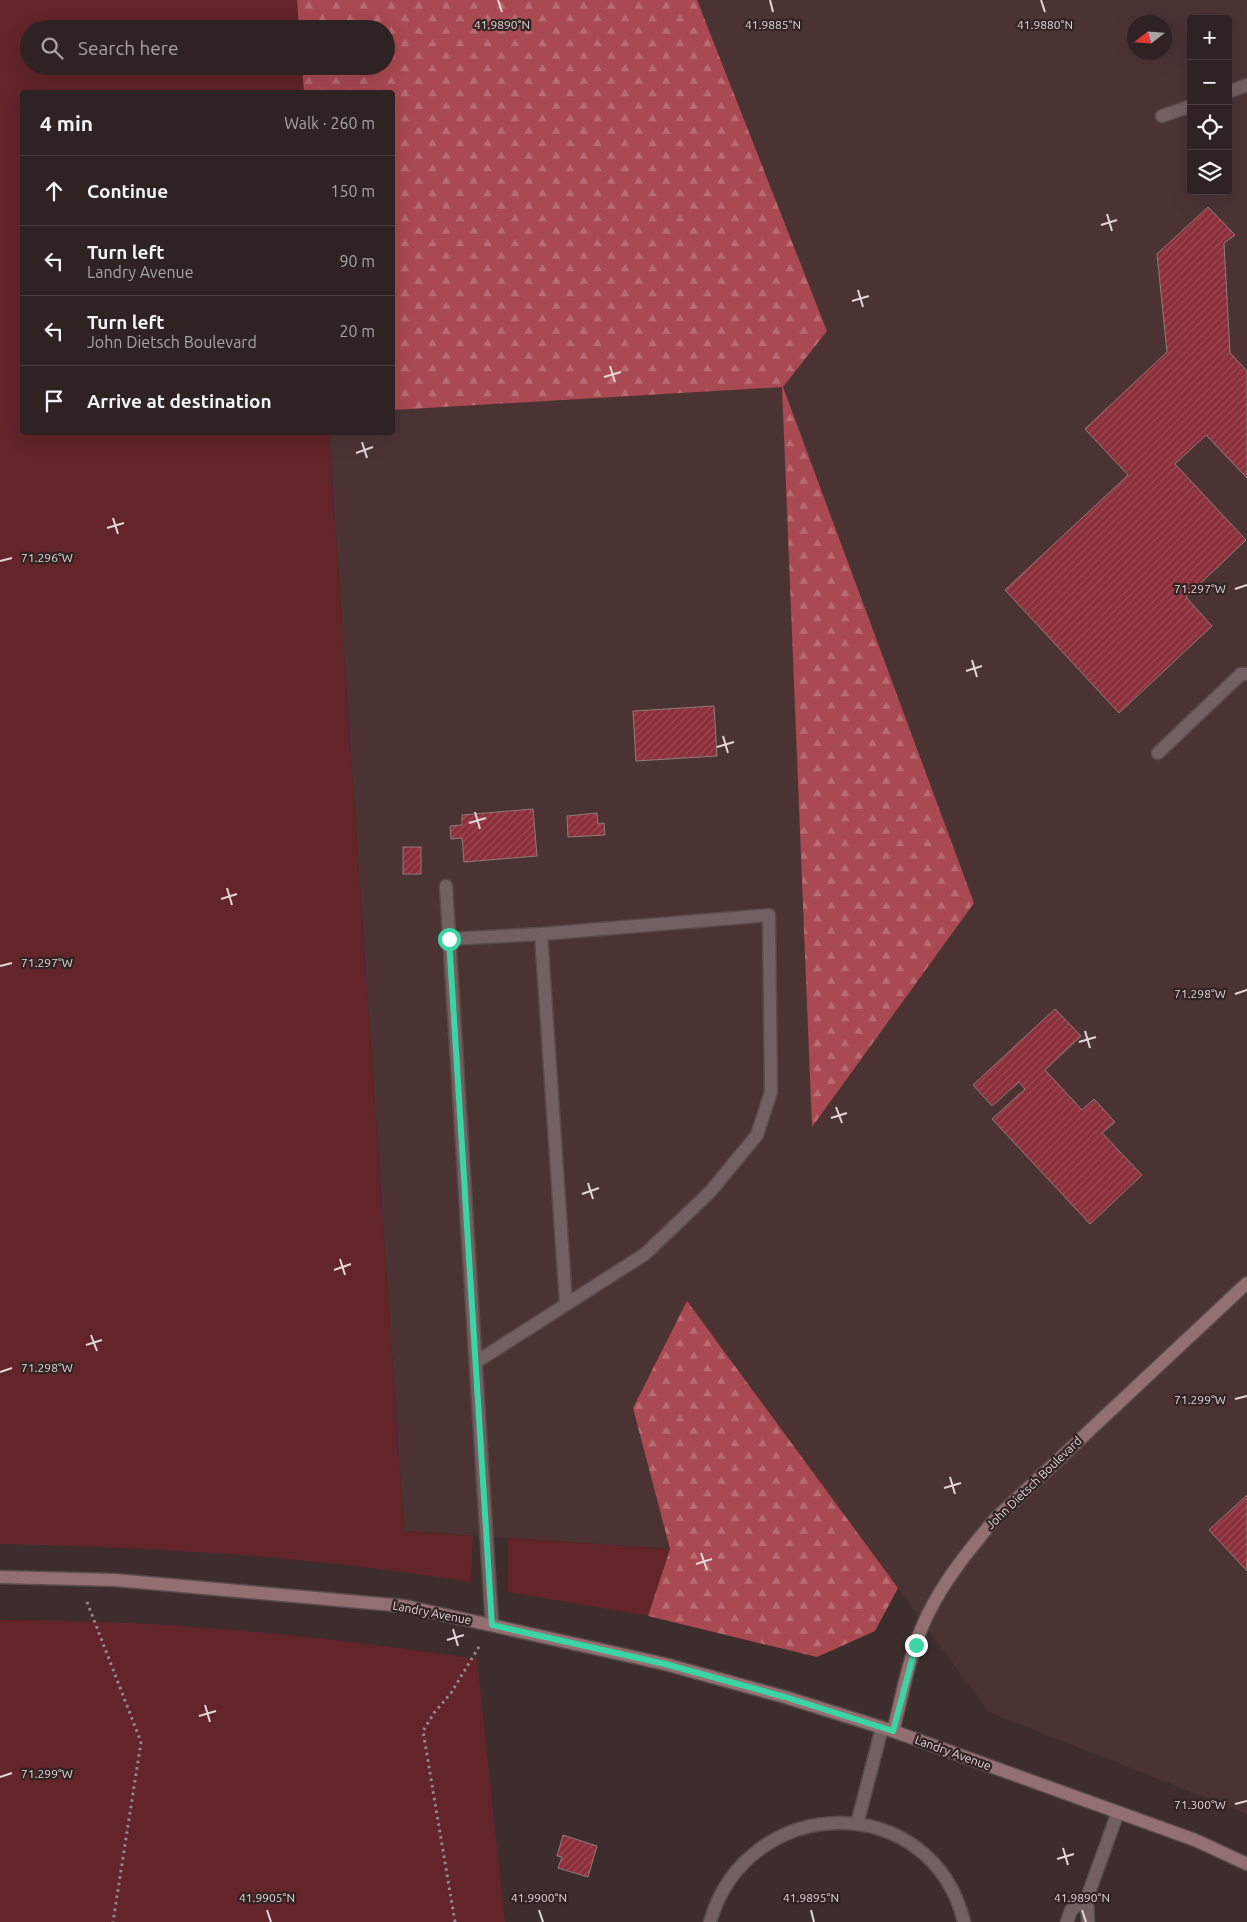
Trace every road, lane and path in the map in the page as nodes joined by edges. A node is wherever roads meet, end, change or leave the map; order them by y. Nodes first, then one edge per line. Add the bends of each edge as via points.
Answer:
1 (1247, 85) edge
2 (1232, 91) edge
3 (1187, 107) edge
4 (1162, 116) dead end
5 (1247, 674) edge
6 (1158, 753) dead end
7 (446, 886) dead end
8 (541, 934) junction
9 (449, 939) junction
10 (1247, 1283) edge
11 (566, 1304) junction
12 (476, 1362) junction
13 (0, 1577) edge
14 (78, 1579) junction
15 (492, 1625) junction
16 (887, 1730) junction
17 (1118, 1812) junction
18 (857, 1824) junction
19 (1247, 1864) edge
20 (1087, 1898) junction
21 (113, 1922) edge
22 (455, 1922) edge
23 (710, 1922) edge
24 (964, 1922) edge
25 (1067, 1922) edge
26 (1088, 1922) edge

1 - 2 lane
3 - 4 lane
5 - 6 lane via 1241,674
7 - 9 lane
8 - 9 lane
8 - 11 lane
8 - 11 lane via 769,914 771,1092 757,1135 710,1192 645,1254
9 - 12 lane
10 - 16 street, John Dietsch Boulevard via 994,1520 970,1549 928,1614
11 - 12 lane
12 - 15 lane
13 - 14 street, Landry Avenue
14 - 15 street, Landry Avenue via 405,1606
14 - 21 path via 141,1742
15 - 16 street, Landry Avenue via 665,1664 785,1697
15 - 22 path via 451,1693 423,1731
16 - 17 street, Landry Avenue
16 - 18 lane
17 - 19 street, Landry Avenue via 1195,1840
17 - 20 lane
18 - 23 lane via 804,1826 757,1849 722,1888
18 - 24 lane via 904,1840 930,1862 951,1888
20 - 25 lane via 1071,1910
20 - 26 lane

